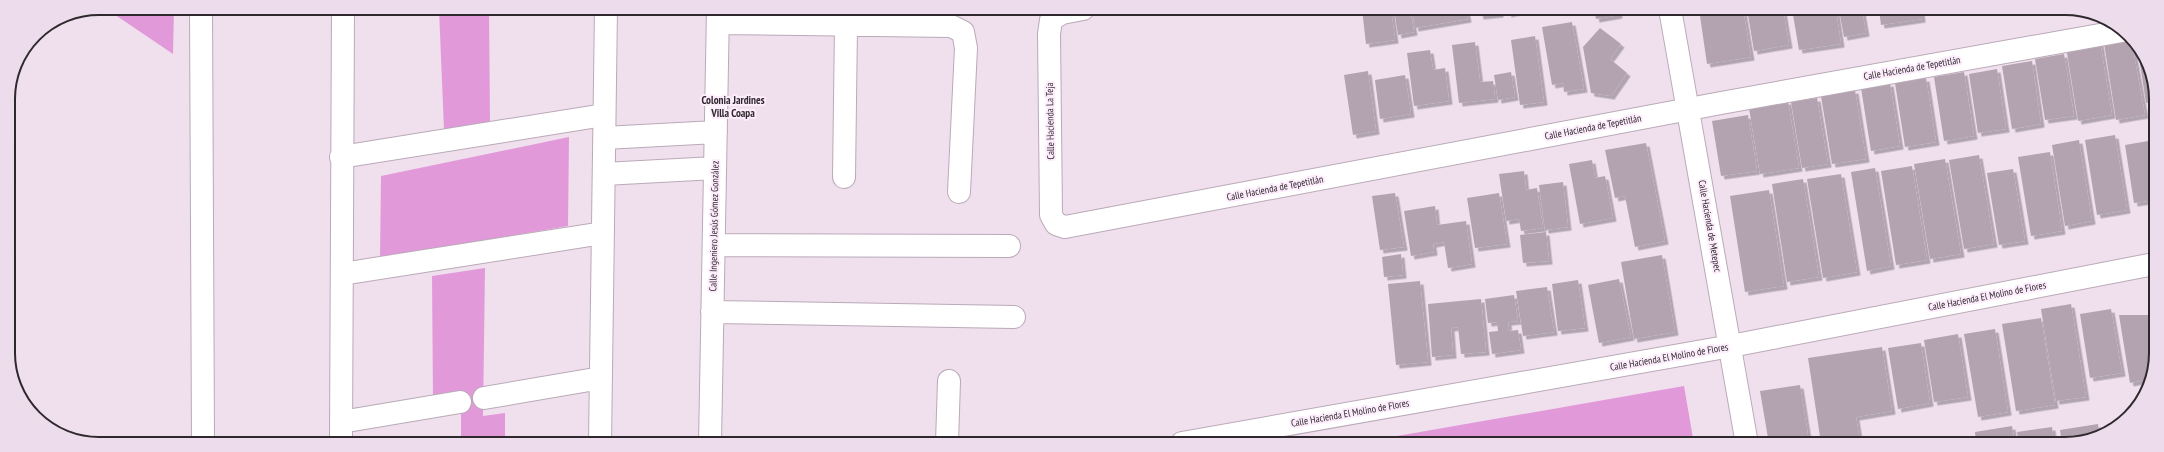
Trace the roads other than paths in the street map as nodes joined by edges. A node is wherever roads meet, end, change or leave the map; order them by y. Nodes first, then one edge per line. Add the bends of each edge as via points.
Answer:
1 (201, 15) edge
2 (343, 15) edge
3 (606, 15) edge
4 (1059, 15) edge
5 (1671, 15) edge
6 (718, 16) edge
7 (846, 24) junction
8 (2116, 32) edge
9 (1688, 109) junction
10 (604, 115) junction
11 (716, 132) junction
12 (604, 138) junction
13 (341, 157) junction
14 (715, 168) junction
15 (604, 174) junction
16 (844, 177) dead end
17 (959, 192) dead end
18 (1065, 228) joint
19 (603, 233) junction
20 (714, 245) junction
21 (1009, 246) dead end
22 (2149, 265) edge
23 (342, 274) junction
24 (712, 312) junction
25 (1014, 318) dead end
26 (1731, 346) junction
27 (601, 378) junction
28 (949, 381) dead end
29 (484, 398) dead end
30 (460, 402) dead end
31 (341, 432) edge
32 (203, 437) edge
33 (600, 437) edge
34 (710, 437) edge
35 (947, 437) edge
36 (1216, 437) edge
37 (1746, 437) edge

1 - 32 street
2 - 13 street
3 - 10 street
4 - 18 street, Calle Hacienda La Teja via 1051,20 1049,34 1051,215 1056,224
5 - 9 street, Calle Hacienda de Metepec
6 - 7 street
6 - 11 street, Calle Ingeniero Jesús Gómez González
7 - 16 street
7 - 17 street via 951,26 963,32 966,48
8 - 9 street, Calle Hacienda de Tepetitlán
9 - 18 street, Calle Hacienda de Tepetitlán
9 - 26 street, Calle Hacienda de Metepec
10 - 12 street
10 - 13 street
11 - 12 street
11 - 14 street, Calle Ingeniero Jesús Gómez González
12 - 15 street
13 - 23 street
14 - 15 street
14 - 20 street, Calle Ingeniero Jesús Gómez González
15 - 19 street
19 - 23 street
19 - 27 street
20 - 21 street
20 - 24 street, Calle Ingeniero Jesús Gómez González
22 - 26 street, Calle Hacienda El Molino de Flores
23 - 31 street
24 - 25 street
24 - 34 street, Calle Ingeniero Jesús Gómez González
26 - 36 street, Calle Hacienda El Molino de Flores
26 - 37 street, Calle Hacienda de Metepec
27 - 29 street
27 - 33 street
28 - 35 street
30 - 31 street

